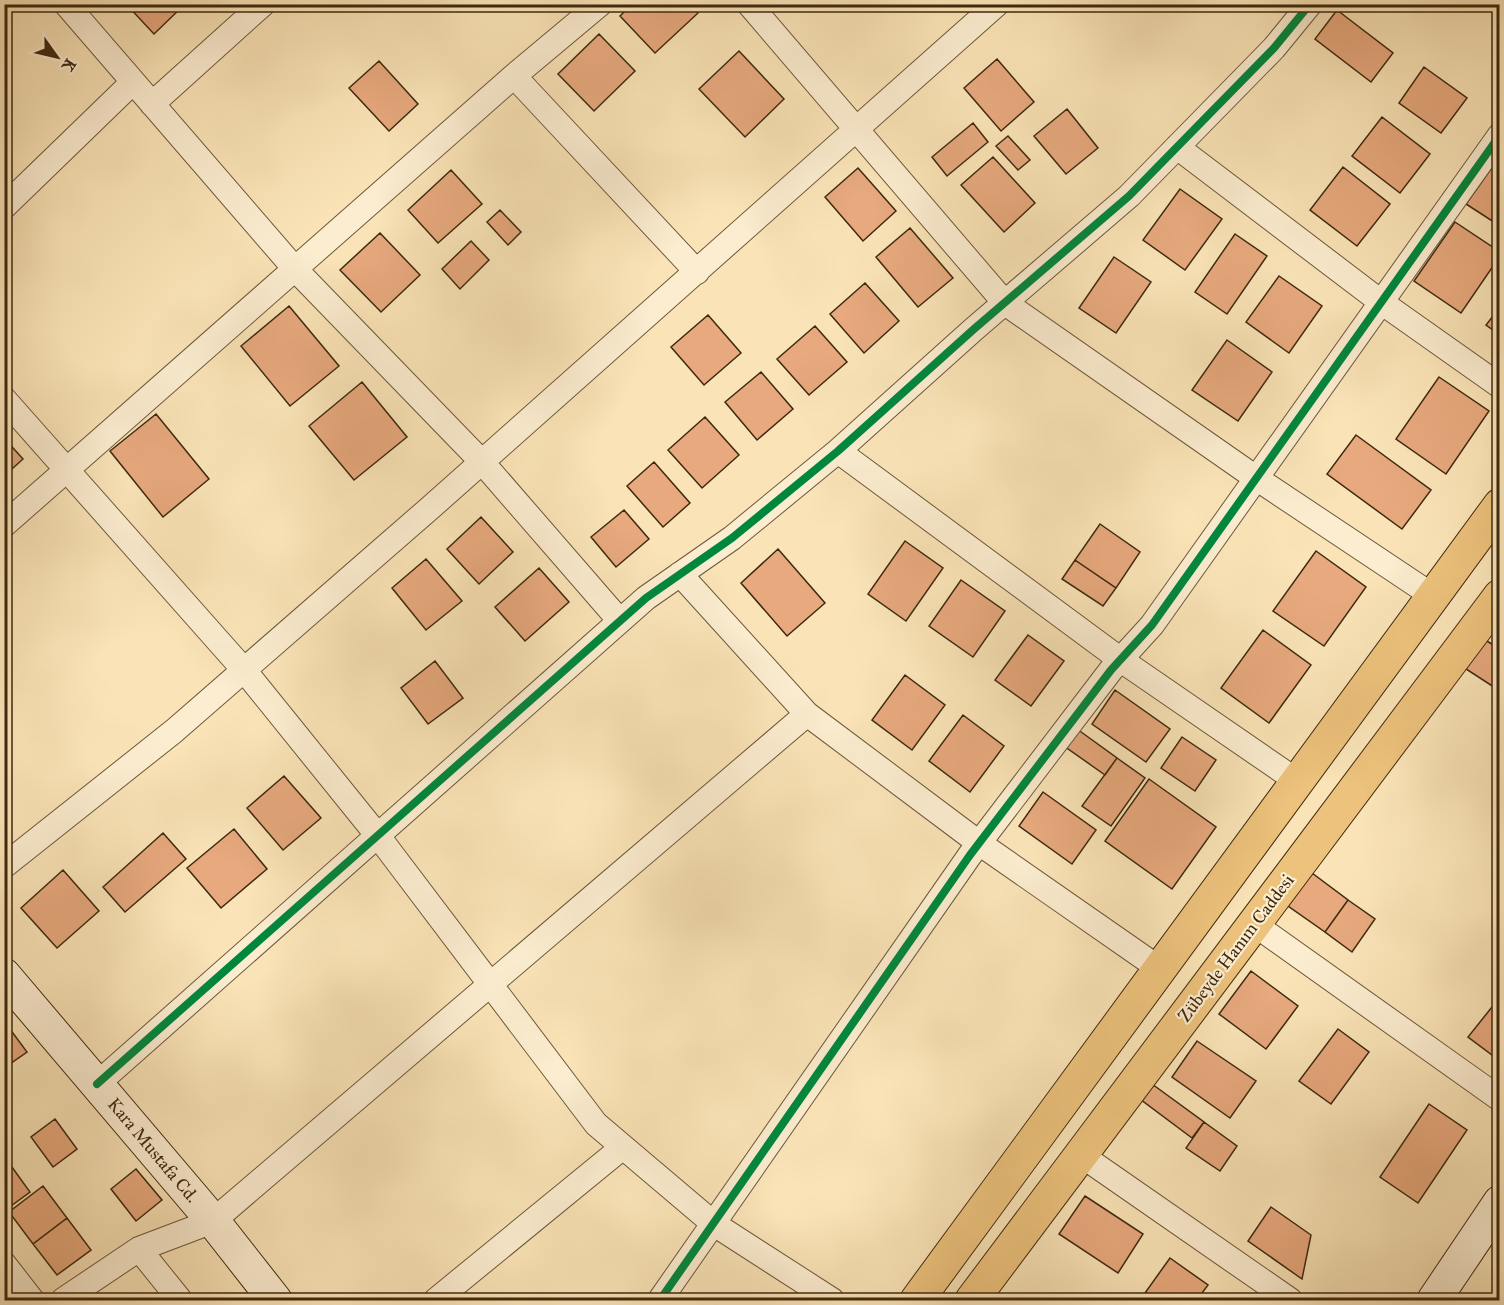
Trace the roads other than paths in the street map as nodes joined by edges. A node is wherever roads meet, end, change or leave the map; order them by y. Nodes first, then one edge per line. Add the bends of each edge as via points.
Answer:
1 (66, 4) edge
2 (263, 4) edge
3 (600, 4) edge
4 (749, 4) edge
5 (997, 4) edge
6 (1310, 4) edge
7 (514, 76) junction
8 (133, 82) junction
9 (152, 104) junction
10 (857, 130) junction
11 (1500, 135) edge
12 (1177, 147) junction
13 (4, 207) edge
14 (295, 268) junction
15 (697, 272) junction
16 (1381, 302) junction
17 (1005, 303) junction
18 (1500, 386) edge
19 (4, 399) edge
20 (838, 452) junction
21 (482, 462) junction
22 (66, 469) junction
23 (1256, 478) junction
24 (1500, 505) edge
25 (4, 525) edge
26 (681, 574) junction
27 (1433, 596) junction
28 (1500, 596) edge
29 (620, 621) junction
30 (1121, 660) junction
31 (244, 670) junction
32 (807, 714) junction
33 (1297, 781) junction
34 (378, 836) junction
35 (979, 843) junction
36 (4, 866) edge
37 (1254, 924) junction
38 (1160, 969) junction
39 (4, 975) edge
40 (490, 984) junction
41 (96, 1084) junction
42 (1500, 1099) edge
43 (622, 1147) junction
44 (1081, 1155) junction
45 (1500, 1202) edge
46 (213, 1221) junction
47 (714, 1224) junction
48 (140, 1249) junction
49 (4, 1264) edge
50 (32, 1300) edge
51 (63, 1300) edge
52 (180, 1300) edge
53 (275, 1300) edge
54 (436, 1300) edge
55 (660, 1300) edge
56 (832, 1300) edge
57 (917, 1300) edge
58 (972, 1300) edge
59 (1290, 1300) edge
60 (1434, 1300) edge

1 - 8 street
2 - 9 street
3 - 7 street
4 - 10 street
5 - 10 street
6 - 12 street via 1274,48
7 - 14 street
7 - 15 street
8 - 9 street
8 - 13 street
9 - 14 street
10 - 15 street
10 - 17 street
11 - 16 street
12 - 16 street
12 - 17 street via 1129,196
14 - 21 street
14 - 22 street
15 - 21 street
16 - 18 street
16 - 23 street
17 - 20 street
17 - 23 street
19 - 22 street
20 - 26 street
20 - 30 street
21 - 29 street
21 - 31 street
22 - 25 street
22 - 31 street
23 - 27 street
23 - 30 street via 1152,626
24 - 27 main road
26 - 29 street
26 - 32 street
27 - 33 main road
28 - 37 main road, Zübeyde Hanım Caddesi
29 - 34 street
30 - 33 street
30 - 35 street
31 - 34 street
31 - 36 street
32 - 35 street
32 - 40 street
33 - 38 main road
34 - 40 street
34 - 41 street
35 - 38 street
35 - 47 street
37 - 42 street
37 - 44 main road, Zübeyde Hanım Caddesi
38 - 57 main road
39 - 41 street, Kara Mustafa Cd.
40 - 43 street via 596,1124
40 - 46 street
41 - 46 street, Kara Mustafa Cd.
43 - 47 street
43 - 54 street
44 - 58 main road, Zübeyde Hanım Caddesi
44 - 59 street
45 - 60 street
46 - 48 street
46 - 53 street, Kara Mustafa Cd.
47 - 55 street
47 - 56 street
48 - 51 street
48 - 52 street
49 - 50 street

